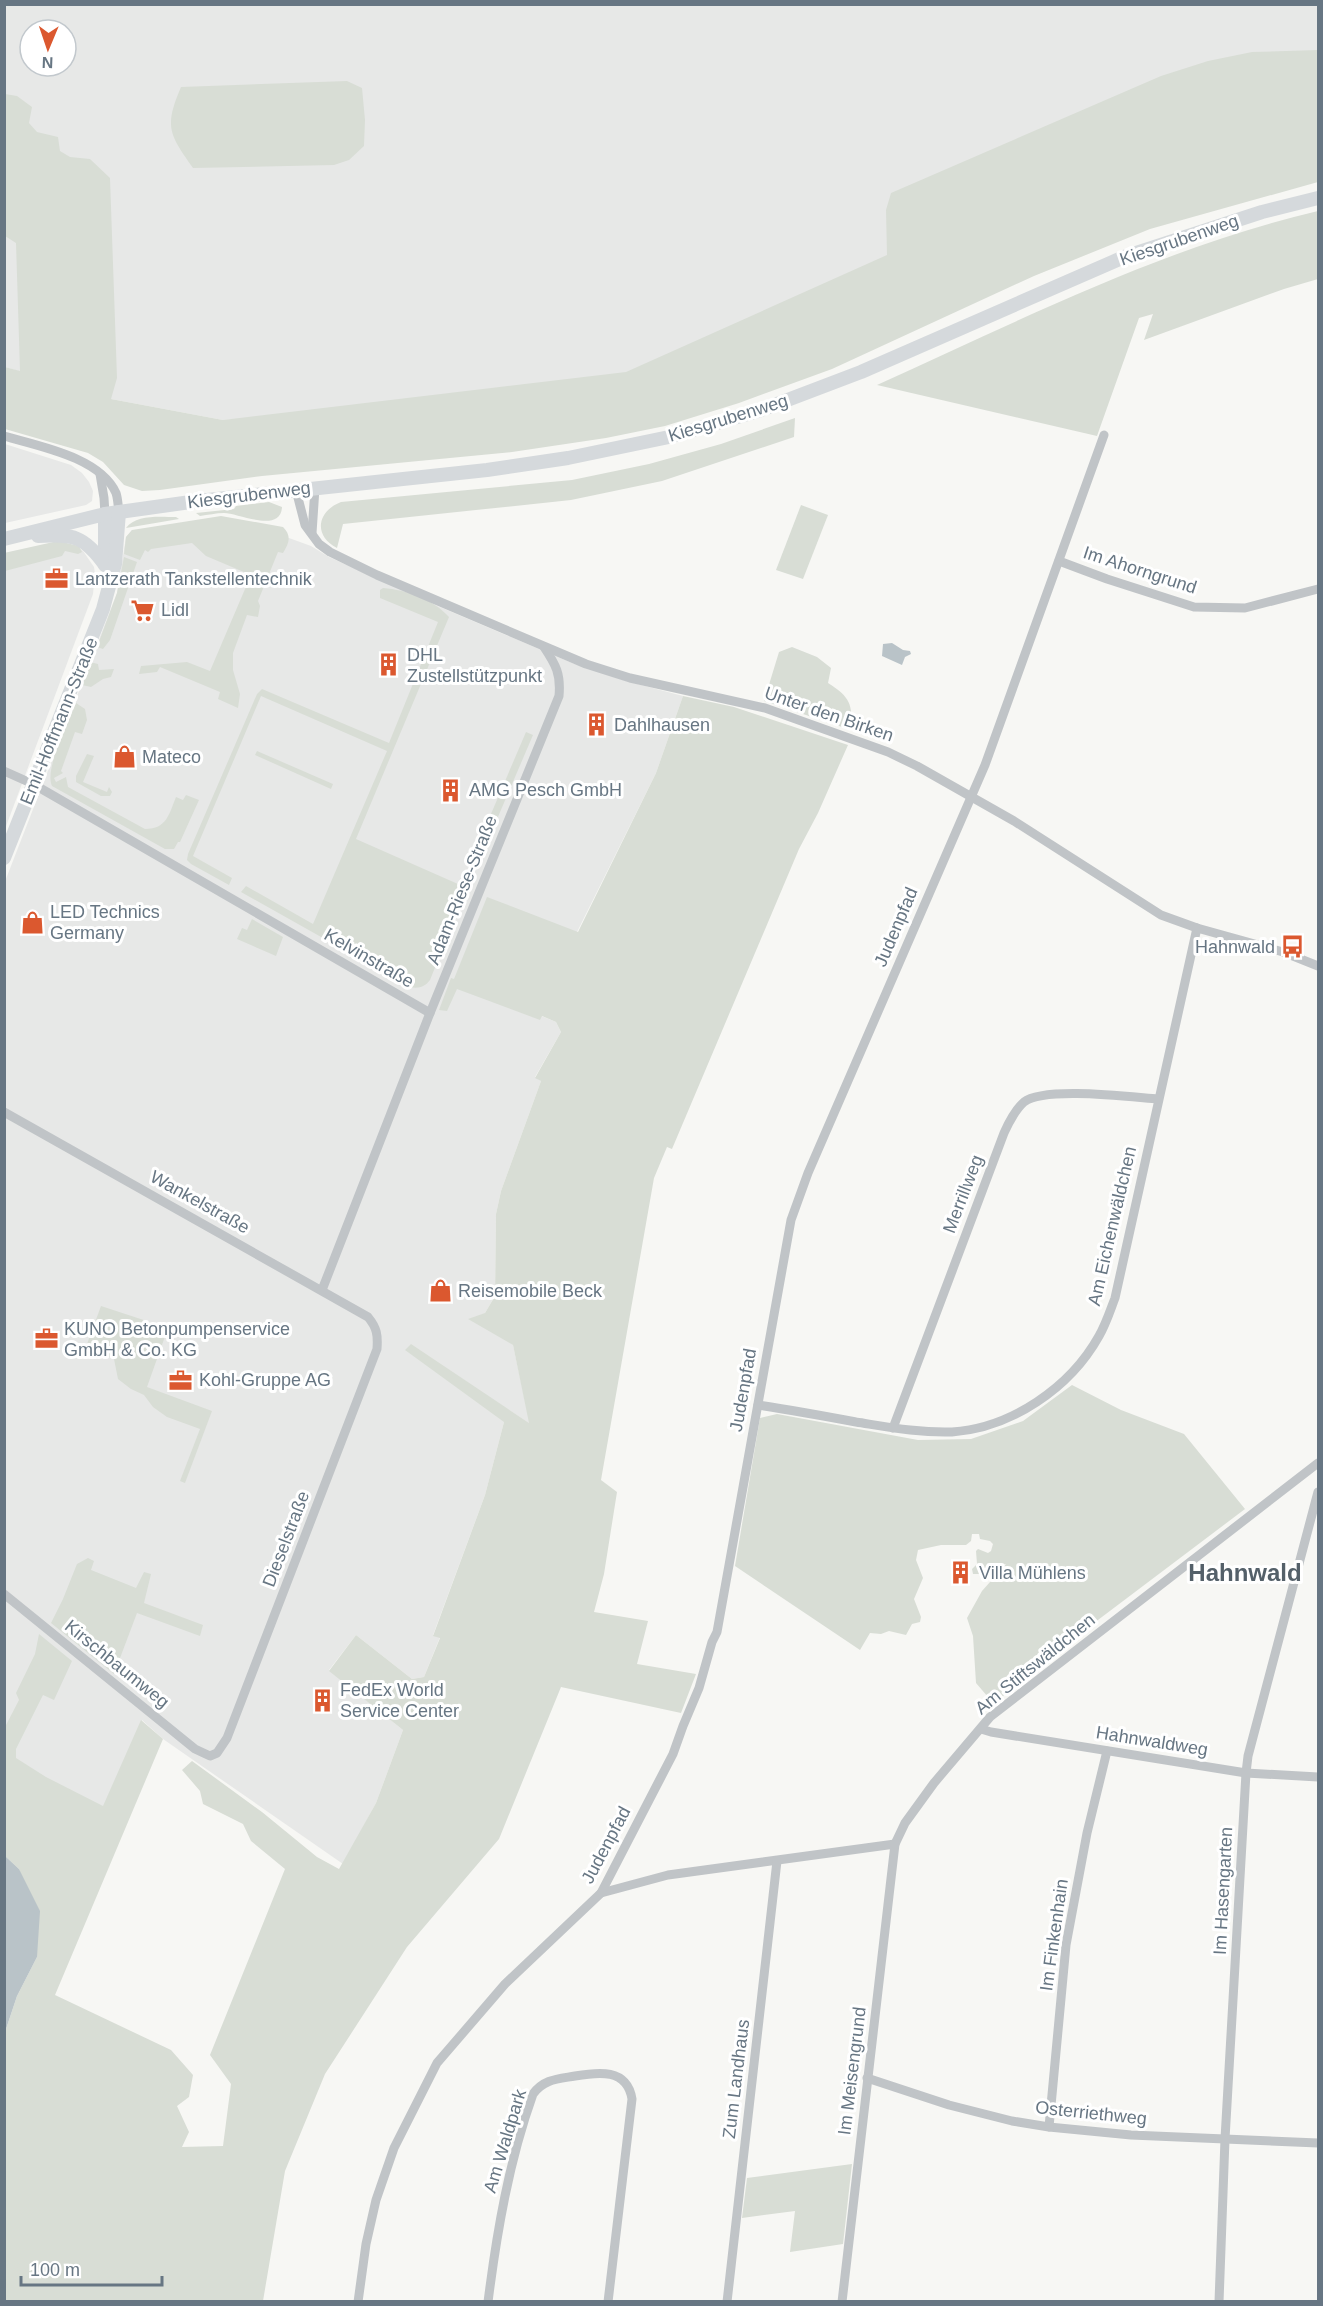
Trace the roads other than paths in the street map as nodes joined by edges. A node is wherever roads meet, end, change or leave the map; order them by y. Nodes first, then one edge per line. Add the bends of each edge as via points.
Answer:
1 (1318, 198) edge
2 (1104, 435) dead end
3 (4, 436) edge
4 (100, 474) junction
5 (315, 488) junction
6 (296, 490) junction
7 (119, 512) junction
8 (105, 514) junction
9 (312, 533) junction
10 (7, 538) edge
11 (1059, 561) junction
12 (105, 565) junction
13 (109, 582) junction
14 (1318, 589) edge
15 (544, 646) junction
16 (4, 771) edge
17 (33, 784) junction
18 (970, 797) junction
19 (4, 858) edge
20 (1197, 928) junction
21 (1318, 966) edge
22 (430, 1012) junction
23 (1158, 1099) junction
24 (4, 1112) edge
25 (322, 1290) junction
26 (376, 1326) joint
27 (758, 1405) junction
28 (893, 1428) junction
29 (1318, 1463) edge
30 (1318, 1492) edge
31 (4, 1594) edge
32 (981, 1729) junction
33 (1107, 1751) junction
34 (210, 1756) joint
35 (1246, 1773) junction
36 (1318, 1777) edge
37 (895, 1844) junction
38 (777, 1861) junction
39 (601, 1893) junction
40 (867, 2078) junction
41 (1049, 2127) junction
42 (1225, 2139) junction
43 (1318, 2143) edge
44 (358, 2301) edge
45 (488, 2301) edge
46 (608, 2301) edge
47 (727, 2301) edge
48 (842, 2301) edge
49 (1219, 2301) edge

1 - 5 main road, Kiesgrubenweg via 1124,257 861,372 761,410 669,437 556,460
2 - 11 street, Judenpfad
3 - 4 street, Emil-Hoffmann-Straße via 72,457
4 - 7 street, Emil-Hoffmann-Straße via 116,494
4 - 8 street, Emil-Hoffmann-Straße
5 - 6 main road, Kiesgrubenweg
5 - 9 street
6 - 7 main road, Kiesgrubenweg
6 - 9 street, Unter den Birken
7 - 8 main road, Kiesgrubenweg
7 - 13 main road, Emil-Hoffmann-Straße via 115,564
8 - 10 main road, Kiesgrubenweg
8 - 12 main road, Emil-Hoffmann-Straße
9 - 15 street, Unter den Birken via 330,552
10 - 12 main road via 69,536 82,540
11 - 14 street, Im Ahorngrund via 1194,607 1245,608
11 - 18 street, Judenpfad
12 - 13 main road, Emil-Hoffmann-Straße
13 - 17 main road, Emil-Hoffmann-Straße via 103,609
15 - 18 street, Unter den Birken via 630,678 765,708 820,727 908,761
15 - 22 street, Adam-Riese-Straße via 561,680 559,696
16 - 17 street, Kelvinstraße
17 - 19 main road, Emil-Hoffmann-Straße
17 - 22 street, Kelvinstraße
18 - 20 street, Unter den Birken via 1151,909
18 - 27 street, Judenpfad via 790,1220
20 - 21 street, Unter den Birken via 1284,951
20 - 23 street, Am Eichenwäldchen
22 - 25 street
23 - 28 street, Am Eichenwäldchen via 1115,1298 1100,1336 1075,1370 1035,1404 977,1428 953,1432
23 - 28 street, Merrillweg via 1061,1093 1025,1101 1014,1114
24 - 25 street, Wankelstraße
25 - 26 street, Wankelstraße via 368,1317
26 - 34 street, Dieselstraße via 377,1349 254,1669 227,1738 217,1753
27 - 28 street, Am Eichenwäldchen
27 - 39 street, Judenpfad via 724,1597 706,1669 674,1754
29 - 32 street, Am Stiftswäldchen via 990,1717
30 - 35 street, Im Hasengarten
31 - 34 street, Kirschbaumweg via 195,1749
32 - 33 street, Hahnwaldweg
32 - 37 street, Am Stiftswäldchen via 934,1783
33 - 35 street, Hahnwaldweg
33 - 41 street, Im Finkenhain via 1066,1945
35 - 36 street, Hahnwaldweg
35 - 42 street, Im Hasengarten
37 - 38 street
37 - 40 street, Im Meisengrund
38 - 39 street via 668,1875
38 - 47 street, Zum Landhaus
39 - 44 street, Judenpfad via 505,1984 437,2063 394,2148 376,2200
40 - 41 street, Osterriethweg via 949,2105
40 - 48 street, Im Meisengrund
41 - 42 street, Osterriethweg
42 - 43 street, Osterriethweg
42 - 49 street, Im Hasengarten
45 - 46 street, Am Waldpark via 505,2191 533,2094 539,2085 550,2080 608,2073 620,2078 631,2091 632,2099

